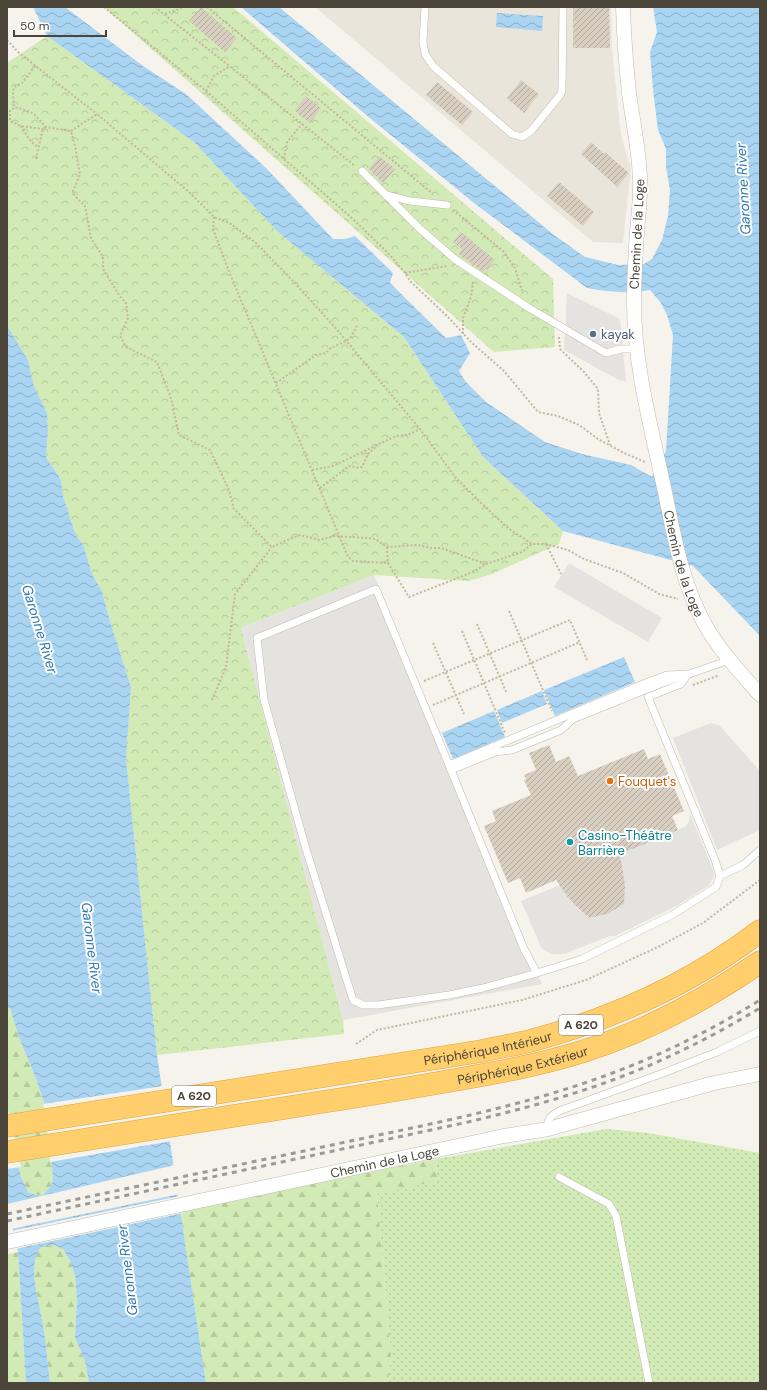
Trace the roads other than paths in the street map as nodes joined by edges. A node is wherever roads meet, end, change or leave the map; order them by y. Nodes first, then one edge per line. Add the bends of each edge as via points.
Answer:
1 (425, 7) edge
2 (563, 7) edge
3 (623, 7) edge
4 (630, 7) edge
5 (362, 171) road end
6 (386, 195) junction
7 (447, 205) road end
8 (639, 247) junction
9 (637, 301) junction
10 (637, 349) junction
11 (649, 413) junction
12 (728, 658) junction
13 (688, 674) junction
14 (644, 687) junction
15 (760, 695) edge
16 (648, 697) junction
17 (450, 767) junction
18 (760, 850) edge
19 (720, 876) junction
20 (760, 931) edge
21 (760, 962) edge
22 (537, 973) junction
23 (760, 1031) edge
24 (760, 1074) edge
25 (7, 1126) edge
26 (548, 1129) junction
27 (7, 1152) edge
28 (560, 1177) dead end
29 (7, 1242) edge
30 (649, 1383) edge

1 - 2 lane via 423,42 425,54 433,66 512,134 522,137 531,131 562,89
3 - 8 street, Chemin de la Loge via 626,60 640,178
4 - 8 street, Chemin de la Loge via 633,64 647,176 647,201
5 - 6 lane
6 - 7 lane via 410,201
6 - 10 lane via 456,260 529,308 606,353
8 - 9 street, Chemin de la Loge
9 - 10 street, Chemin de la Loge
9 - 11 street, Chemin de la Loge
10 - 11 street, Chemin de la Loge
11 - 12 street, Chemin de la Loge via 654,462 682,570 703,622
12 - 13 lane via 721,663
12 - 15 street, Chemin de la Loge
13 - 14 lane via 667,675
13 - 16 lane via 681,684
14 - 16 lane
14 - 17 lane via 556,720
14 - 17 lane via 573,719 560,730 547,736 512,750 495,752
16 - 19 lane
17 - 22 lane via 524,949
17 - 22 lane via 376,589 257,638 264,700 306,849 353,1000 363,1005 378,1005 483,988
18 - 19 lane via 743,865
19 - 22 lane via 716,887 672,915 582,959
20 - 25 highway, Périphérique Intérieur / A 620 via 697,974 619,1011 529,1041 482,1051
21 - 27 highway, Périphérique Extérieur / A 620 via 716,992 629,1035 582,1052 534,1065 488,1075
23 - 26 lane via 717,1052 559,1111 549,1118
24 - 26 street, Chemin de la Loge via 714,1083
26 - 29 street, Chemin de la Loge via 504,1136
28 - 30 lane via 609,1204 616,1216

